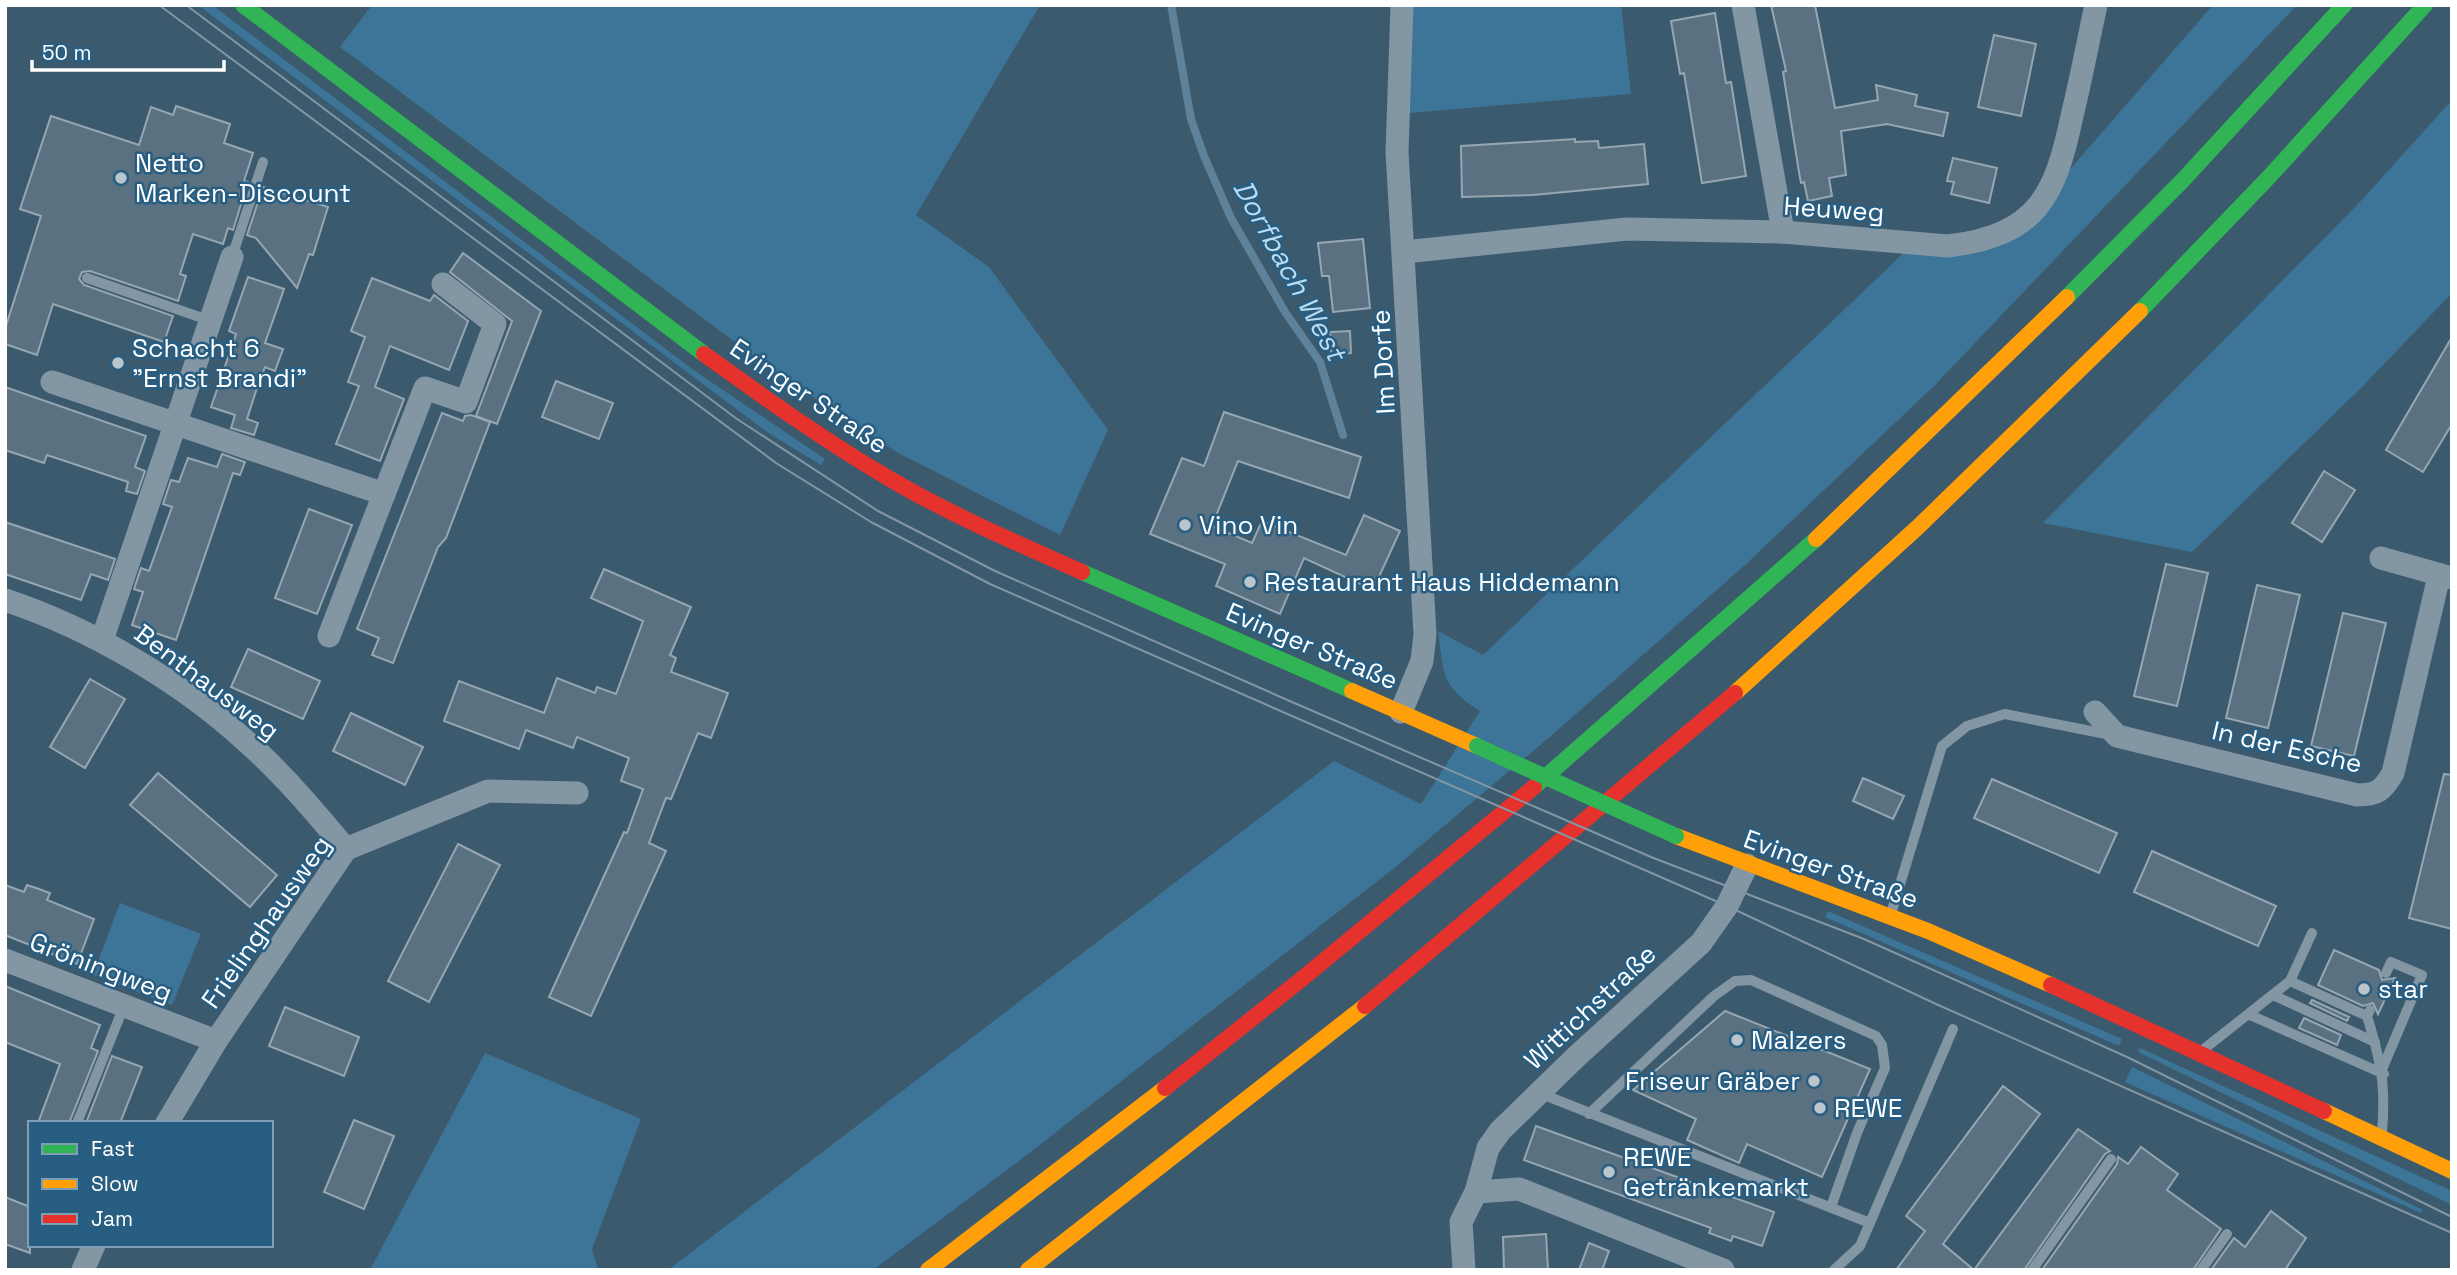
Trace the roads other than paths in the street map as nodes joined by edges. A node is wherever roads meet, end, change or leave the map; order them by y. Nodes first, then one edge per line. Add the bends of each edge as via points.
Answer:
1 (243, 5) edge
2 (1402, 5) edge
3 (1744, 5) edge
4 (2096, 5) edge
5 (2344, 5) edge
6 (2425, 5) edge
7 (263, 162) dead end
8 (1783, 232) junction
9 (1404, 252) junction
10 (232, 257) joint
11 (87, 278) dead end
12 (443, 284) dead end
13 (211, 321) junction
14 (52, 382) dead end
15 (176, 425) junction
16 (384, 494) junction
17 (2381, 558) dead end
18 (2446, 577) edge
19 (5, 600) edge
20 (329, 636) dead end
21 (102, 640) junction
22 (1401, 712) junction
23 (2095, 712) dead end
24 (2117, 736) junction
25 (577, 793) dead end
26 (346, 849) junction
27 (1747, 864) junction
28 (1891, 916) junction
29 (2312, 933) dead end
30 (5, 961) edge
31 (2386, 973) dead end
32 (2291, 981) junction
33 (2275, 996) junction
34 (124, 1006) junction
35 (2250, 1015) junction
36 (1953, 1029) dead end
37 (216, 1041) junction
38 (2375, 1042) junction
39 (2199, 1053) junction
40 (2383, 1071) junction
41 (1539, 1093) junction
42 (1588, 1114) junction
43 (78, 1121) edge
44 (168, 1121) edge
45 (2382, 1139) junction
46 (2111, 1159) dead end
47 (2452, 1171) edge
48 (1476, 1192) junction
49 (1831, 1207) junction
50 (1870, 1223) junction
51 (2227, 1234) dead end
52 (93, 1247) edge
53 (83, 1270) edge
54 (928, 1270) edge
55 (1028, 1270) edge
56 (1464, 1270) edge
57 (1723, 1270) edge
58 (1834, 1270) edge
59 (2032, 1270) edge
60 (2201, 1270) edge

1 - 22 main road, Evinger Straße via 653,318 805,427 984,528
2 - 9 street, Im Dorfe via 1397,152
3 - 8 street
4 - 8 street, Heuweg via 2062,163 2051,191 2031,215 2003,233 1948,246
5 - 54 main road via 2138,224 1953,411 1758,593 1412,891
6 - 55 main road via 2304,140 2107,345 1902,542 1472,919
7 - 10 lane
8 - 9 street, Heuweg via 1627,229
9 - 22 street, Im Dorfe via 1425,634 1419,669
10 - 13 street
11 - 13 lane
12 - 16 street via 495,324 466,402 425,388
13 - 15 street
14 - 15 street
15 - 16 street
15 - 21 street
16 - 20 street
17 - 18 street, In der Esche
18 - 24 street, In der Esche via 2393,773 2384,789 2372,795
19 - 21 street, Benthausweg via 56,617
21 - 26 street, Benthausweg via 248,742
22 - 27 main road, Evinger Straße, bridge
23 - 24 street
24 - 28 lane via 2005,714 1967,726 1950,739 1942,746
25 - 26 street, Frielinghausweg via 488,790
26 - 37 street, Frielinghausweg
27 - 28 main road, Evinger Straße
27 - 41 street, Wittichstraße via 1727,906 1701,943
28 - 39 main road, Evinger Straße
29 - 32 lane
30 - 34 street, Gröningweg
31 - 40 lane via 2391,961 2422,975
32 - 33 lane
32 - 38 lane via 2369,1013
33 - 35 lane
33 - 38 lane
34 - 37 street, Gröningweg
34 - 43 lane
35 - 39 lane
35 - 40 lane
36 - 50 lane
37 - 44 street, Frielinghausweg
38 - 40 lane
39 - 45 main road, Evinger Straße
40 - 45 lane
41 - 42 lane
41 - 48 street, Wittichstraße via 1488,1148
42 - 49 lane
42 - 49 lane via 1714,996 1735,981 1751,980 1876,1036 1882,1045 1885,1068
45 - 47 main road, Evinger Straße
46 - 59 lane
48 - 56 street, Wittichstraße via 1461,1222
48 - 57 street via 1519,1189
49 - 50 lane
50 - 58 lane via 1860,1246
51 - 60 lane
52 - 53 street

